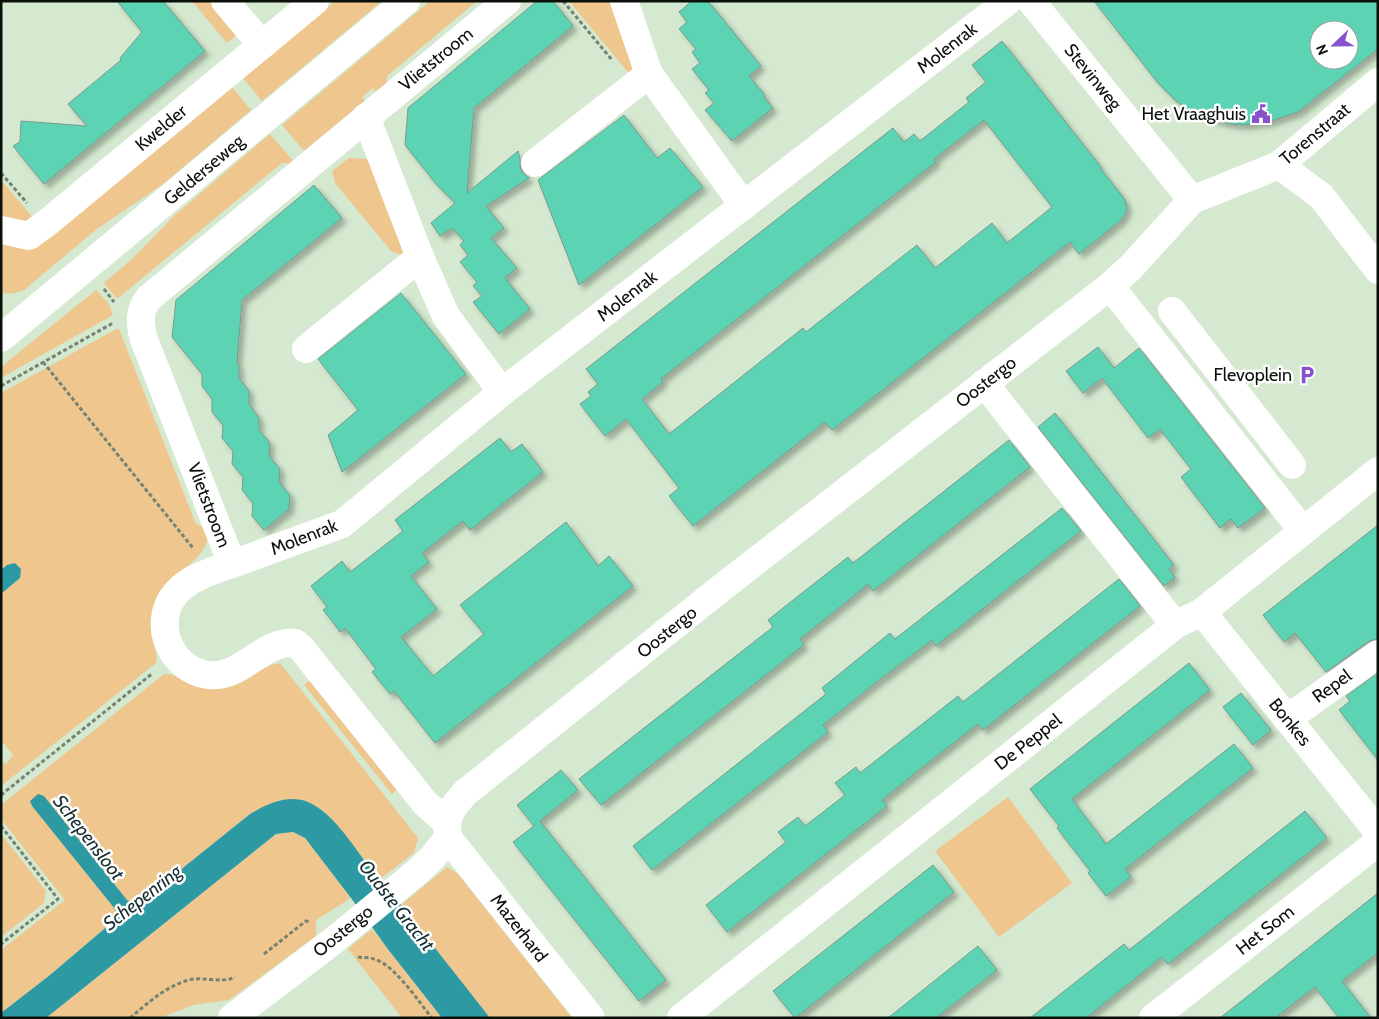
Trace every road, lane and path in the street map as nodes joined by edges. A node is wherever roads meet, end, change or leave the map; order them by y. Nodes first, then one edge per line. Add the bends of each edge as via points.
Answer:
1 (225, 1) edge
2 (315, 1) edge
3 (406, 1) edge
4 (507, 1) edge
5 (563, 1) edge
6 (624, 1) edge
7 (1008, 1) edge
8 (1031, 1) edge
9 (262, 45) junction
10 (642, 80) junction
11 (1378, 82) edge
12 (366, 117) junction
13 (534, 162) dead end
14 (1279, 166) junction
15 (1192, 200) junction
16 (744, 206) junction
17 (1, 230) edge
18 (420, 257) junction
19 (1378, 270) edge
20 (1110, 286) junction
21 (103, 288) dead end
22 (110, 298) dead end
23 (1172, 311) dead end
24 (141, 312) junction
25 (3, 332) edge
26 (306, 349) dead end
27 (43, 362) junction
28 (984, 383) junction
29 (1, 386) edge
30 (502, 392) junction
31 (1292, 464) dead end
32 (1378, 471) edge
33 (1303, 531) junction
34 (222, 568) junction
35 (1202, 612) junction
36 (1175, 625) junction
37 (1378, 654) edge
38 (174, 656) junction
39 (1287, 719) junction
40 (1, 795) edge
41 (1, 826) edge
42 (447, 830) junction
43 (1378, 832) edge
44 (1378, 842) edge
45 (1, 944) edge
46 (232, 1018) edge
47 (591, 1018) edge
48 (681, 1018) edge
49 (1153, 1018) edge

1 - 9 street
2 - 9 street, Kwelder
3 - 25 street, Gelderseweg
4 - 12 street, Vlietstroom
5 - 10 path
6 - 10 street
7 - 16 street, Molenrak
8 - 15 street, Stevinweg
9 - 17 street, Kwelder via 30,236
10 - 13 street
10 - 16 street
11 - 14 street, Torenstraat
12 - 18 street
12 - 24 street, Vlietstroom via 149,298
14 - 15 street, Torenstraat
14 - 19 street via 1321,196
15 - 20 street, Oostergo via 1132,267
16 - 30 street, Molenrak
18 - 26 street
18 - 30 street via 446,316
20 - 28 street, Oostergo
20 - 33 street
21 - 22 path
23 - 31 street
24 - 27 path
24 - 34 street, Vlietstroom via 143,337
27 - 29 path
27 - 34 path
28 - 36 street
28 - 42 street, Oostergo via 465,793 453,806
30 - 34 street, Molenrak via 342,524
32 - 33 street, De Peppel
33 - 35 street, De Peppel
34 - 38 street, Vlietstroom via 192,580 173,597 164,620 168,644
35 - 36 street, De Peppel
35 - 39 street, Bonkes
36 - 48 street, De Peppel
37 - 39 street, Repel
38 - 40 path
38 - 42 street via 195,671 222,675 235,671 278,644 295,643
39 - 43 street, Bonkes
41 - 45 path via 58,899
42 - 46 street, Oostergo via 432,858 416,872
42 - 47 street, Mazerhard
44 - 49 street, Het Som

